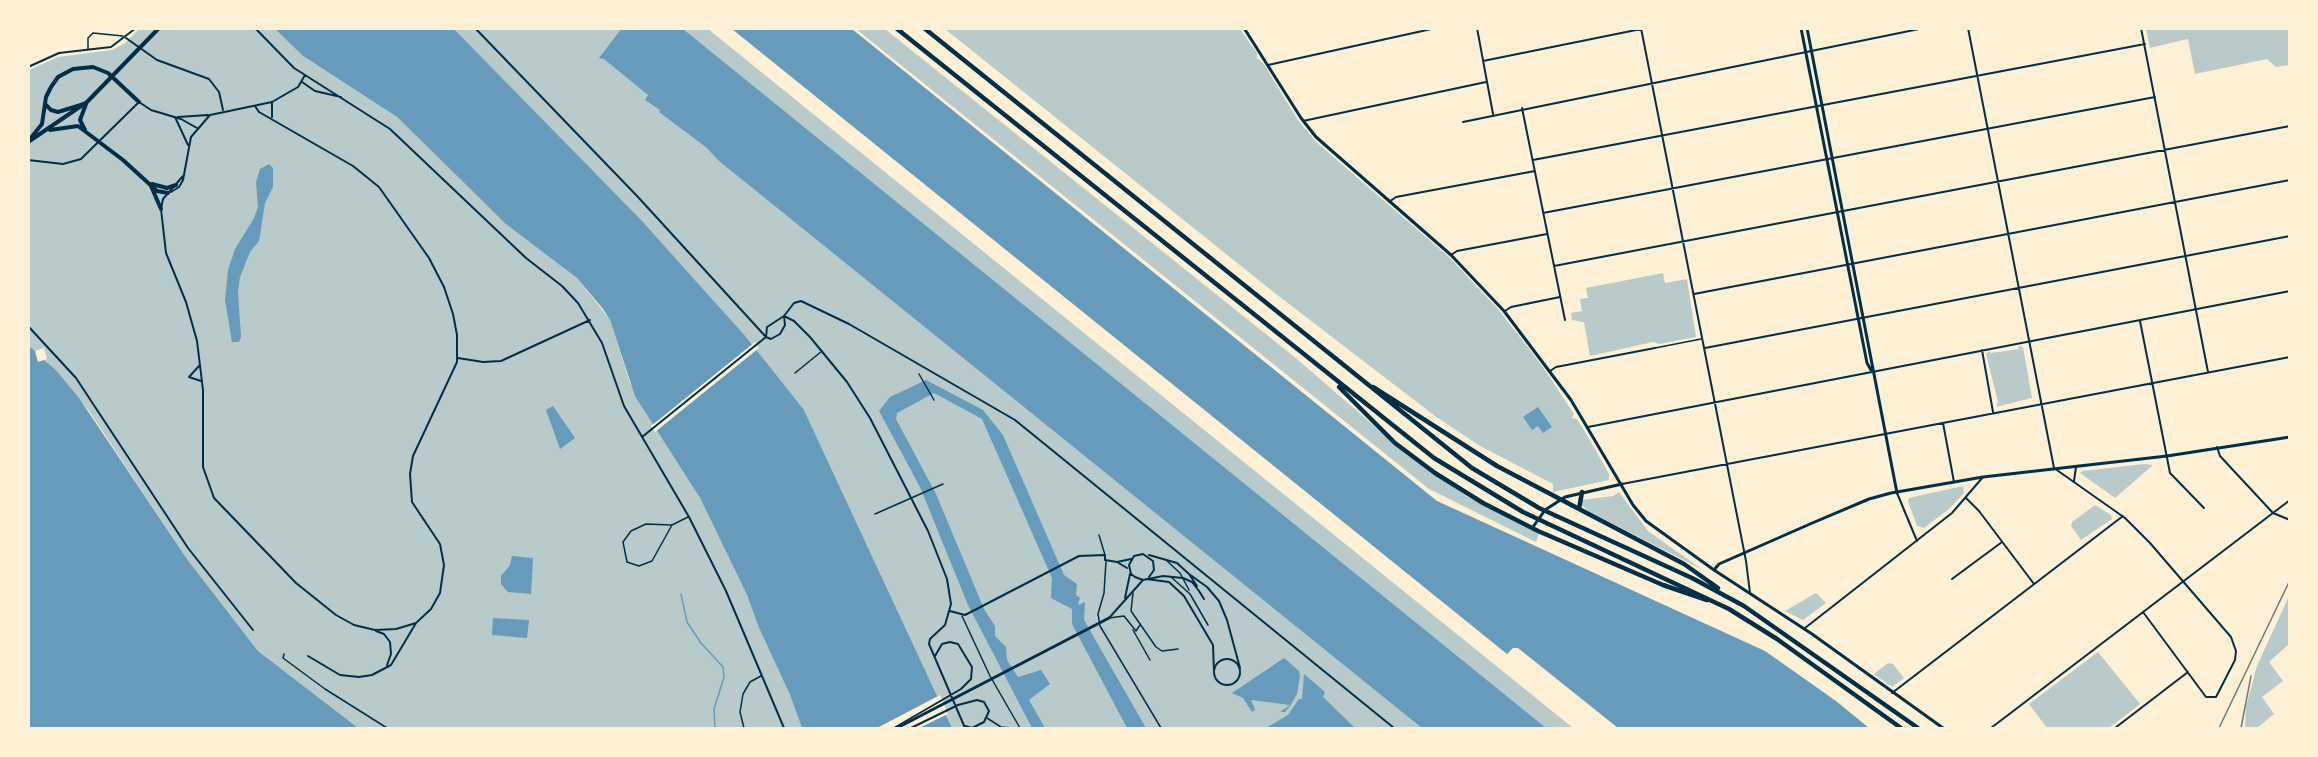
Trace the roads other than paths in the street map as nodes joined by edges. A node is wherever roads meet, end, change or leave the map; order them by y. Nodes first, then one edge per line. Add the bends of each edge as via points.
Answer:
1 (136, 28) edge
2 (159, 28) edge
3 (255, 28) edge
4 (476, 28) edge
5 (896, 28) edge
6 (924, 28) edge
7 (1244, 28) edge
8 (1436, 28) edge
9 (1477, 28) edge
10 (1646, 28) edge
11 (1802, 28) edge
12 (1808, 28) edge
13 (1924, 28) edge
14 (1968, 28) edge
15 (2141, 28) edge
16 (1641, 29) edge
17 (126, 38) junction
18 (2145, 44) junction
19 (88, 49) junction
20 (1812, 50) junction
21 (1806, 51) junction
22 (1483, 61) junction
23 (1268, 65) junction
24 (28, 66) edge
25 (305, 75) junction
26 (1977, 75) junction
27 (302, 81) junction
28 (1486, 82) junction
29 (1651, 82) junction
30 (322, 84) junction
31 (319, 92) junction
32 (2155, 97) junction
33 (344, 98) junction
34 (87, 102) junction
35 (139, 102) junction
36 (272, 102) junction
37 (45, 103) junction
38 (1823, 105) junction
39 (255, 106) junction
40 (1816, 106) junction
41 (1522, 108) junction
42 (223, 110) junction
43 (1493, 114) junction
44 (210, 115) junction
45 (175, 117) junction
46 (272, 118) junction
47 (1303, 121) junction
48 (1463, 122) dead end
49 (2289, 126) edge
50 (197, 129) junction
51 (1988, 129) junction
52 (86, 130) junction
53 (48, 131) junction
54 (1662, 136) junction
55 (28, 141) edge
56 (189, 147) junction
57 (2165, 150) junction
58 (1833, 158) junction
59 (1827, 159) junction
60 (28, 160) edge
61 (1533, 160) junction
62 (1535, 171) junction
63 (183, 176) junction
64 (2289, 180) edge
65 (1998, 181) junction
66 (149, 183) junction
67 (176, 185) junction
68 (1673, 188) junction
69 (168, 193) junction
70 (1389, 202) junction
71 (2176, 202) junction
72 (161, 209) junction
73 (1843, 211) junction
74 (1838, 212) junction
75 (1543, 213) junction
76 (1548, 234) junction
77 (2008, 234) junction
78 (2289, 236) edge
79 (1683, 242) junction
80 (1451, 255) junction
81 (2186, 256) junction
82 (1854, 264) junction
83 (1848, 265) junction
84 (1554, 266) junction
85 (2018, 288) junction
86 (2289, 291) edge
87 (1694, 294) junction
88 (1560, 297) junction
89 (2196, 308) junction
90 (1504, 312) junction
91 (784, 316) junction
92 (1864, 317) junction
93 (1858, 318) junction
94 (590, 320) junction
95 (1565, 320) dead end
96 (2139, 320) junction
97 (28, 326) edge
98 (766, 338) junction
99 (1703, 339) junction
100 (2029, 340) junction
101 (1654, 348) joint
102 (1705, 348) junction
103 (1982, 350) junction
104 (822, 351) junction
105 (2289, 357) edge
106 (458, 358) junction
107 (200, 364) junction
108 (1323, 370) junction
109 (1550, 370) junction
110 (1872, 370) junction
111 (2208, 372) junction
112 (795, 373) dead end
113 (919, 374) dead end
114 (1359, 378) junction
115 (202, 381) junction
116 (2152, 382) junction
117 (934, 400) dead end
118 (1715, 401) junction
119 (2041, 403) junction
120 (1993, 412) junction
121 (1943, 422) junction
122 (1588, 427) junction
123 (1884, 433) junction
124 (642, 437) junction
125 (2289, 437) edge
126 (2217, 447) junction
127 (2167, 456) junction
128 (1727, 464) junction
129 (2078, 466) junction
130 (2054, 468) junction
131 (1983, 477) junction
132 (2074, 481) junction
133 (1954, 482) junction
134 (943, 484) dead end
135 (1622, 484) junction
136 (1582, 492) junction
137 (1897, 493) junction
138 (914, 498) junction
139 (1966, 498) junction
140 (1560, 499) junction
141 (2289, 500) edge
142 (2204, 508) dead end
143 (1579, 509) junction
144 (2272, 513) junction
145 (875, 514) dead end
146 (2122, 516) junction
147 (689, 517) junction
148 (2289, 520) edge
149 (672, 525) junction
150 (1533, 528) junction
151 (1100, 535) dead end
152 (1917, 541) junction
153 (2002, 542) junction
154 (1745, 554) junction
155 (1105, 555) junction
156 (1147, 555) junction
157 (1162, 557) junction
158 (1131, 559) junction
159 (1106, 560) junction
160 (1117, 562) junction
161 (1129, 569) junction
162 (1714, 570) junction
163 (1131, 574) junction
164 (1189, 574) junction
165 (1162, 576) junction
166 (1146, 578) junction
167 (1183, 578) junction
168 (1952, 579) dead end
169 (2183, 581) junction
170 (2034, 584) junction
171 (1135, 589) junction
172 (1199, 591) junction
173 (1750, 593) junction
174 (1190, 594) junction
175 (1204, 599) dead end
176 (1124, 601) junction
177 (1737, 602) junction
178 (1721, 605) junction
179 (950, 611) junction
180 (2143, 612) junction
181 (963, 615) junction
182 (1108, 618) junction
183 (416, 623) junction
184 (1140, 624) junction
185 (1208, 625) dead end
186 (1133, 629) junction
187 (1804, 629) junction
188 (253, 630) dead end
189 (375, 630) junction
190 (1178, 649) dead end
191 (284, 654) dead end
192 (308, 656) dead end
193 (934, 659) junction
194 (1150, 660) dead end
195 (387, 665) junction
196 (1240, 668) junction
197 (1214, 672) junction
198 (2188, 672) junction
199 (762, 676) junction
200 (1892, 693) junction
201 (987, 718) junction
202 (962, 723) junction
203 (387, 729) edge
204 (744, 729) edge
205 (784, 729) edge
206 (895, 729) edge
207 (911, 729) edge
208 (965, 729) edge
209 (1012, 729) edge
210 (1020, 729) edge
211 (1161, 729) edge
212 (1395, 729) edge
213 (1901, 729) edge
214 (1918, 729) edge
215 (1943, 729) edge
216 (1991, 729) edge
217 (2115, 729) edge

1 - 17 street
2 - 34 main road
3 - 25 street
4 - 98 street
5 - 108 highway
6 - 114 highway
7 - 23 street
8 - 23 street
9 - 22 street
10 - 16 street
11 - 21 street
12 - 20 street
13 - 20 street
14 - 26 street
15 - 18 street
16 - 22 street
16 - 29 street
17 - 19 street via 111,47
17 - 19 street via 93,33 88,38
17 - 42 street via 157,60 209,78 219,92
18 - 26 street
18 - 32 street
19 - 24 street via 60,53
20 - 21 street
20 - 38 street
21 - 29 street
21 - 40 street
22 - 28 street
23 - 47 street
25 - 27 street
25 - 30 street
26 - 38 street
26 - 51 street
27 - 31 street
27 - 36 street
28 - 43 street
28 - 47 street
29 - 41 street
29 - 54 street
30 - 31 street
30 - 33 street
31 - 33 street
32 - 51 street
32 - 57 street
33 - 94 street via 390,129 526,258 566,290
34 - 37 main road via 58,112
34 - 52 main road via 80,120
34 - 53 main road
35 - 37 main road via 99,68 78,67 63,74 51,87
35 - 45 street
35 - 60 street via 81,159 63,164
36 - 39 street
36 - 46 street
37 - 55 main road via 42,126
38 - 40 street
38 - 58 street
39 - 42 street
39 - 46 street
40 - 54 street
40 - 59 street
41 - 43 street
41 - 61 street
42 - 44 street
43 - 48 street
44 - 45 street
44 - 50 street
45 - 50 street
45 - 56 street
46 - 106 street via 353,166 387,197 444,287 455,324
47 - 70 street via 1323,145
49 - 57 street
50 - 56 street
51 - 58 street
51 - 65 street
52 - 53 main road via 74,124
52 - 66 main road
53 - 55 main road
54 - 61 street
54 - 68 street
56 - 63 street
57 - 65 street
57 - 71 street
58 - 59 street
58 - 73 street
59 - 68 street
59 - 74 street
61 - 62 street
62 - 70 street via 1396,196
62 - 75 street
63 - 67 street
63 - 69 street via 179,187
64 - 71 street
65 - 73 street
65 - 77 street
66 - 67 main road via 167,188
66 - 69 main road via 157,191
66 - 72 main road
67 - 69 street
68 - 75 street
68 - 79 street
69 - 72 street
70 - 80 street
71 - 77 street
71 - 81 street
72 - 107 street via 166,253 191,316
73 - 74 street
73 - 82 street
74 - 79 street
74 - 83 street
75 - 76 street
76 - 80 street
76 - 84 street
77 - 82 street
77 - 85 street
78 - 81 street
79 - 84 street
79 - 87 street
80 - 90 street
81 - 85 street
81 - 89 street
82 - 83 street
82 - 92 street
83 - 87 street
83 - 93 street
84 - 88 street
85 - 92 street
85 - 100 street
86 - 89 street
87 - 99 street
88 - 90 street via 1511,307
88 - 95 street
89 - 96 street
89 - 111 street
90 - 109 street
91 - 98 street via 767,327
91 - 98 street via 780,334
91 - 104 street via 802,328
91 - 212 street via 798,301 830,314 1015,420
92 - 93 street
92 - 110 street
93 - 102 street
93 - 110 street via 1867,363
94 - 106 street via 501,361
94 - 124 street via 605,350 621,399
96 - 100 street
96 - 116 street
97 - 188 street via 76,378 188,548
98 - 124 street
99 - 101 street
99 - 102 street
100 - 103 street
100 - 119 street
101 - 109 street
102 - 118 street
103 - 110 street
103 - 120 street
104 - 112 street
104 - 138 street via 870,418
105 - 111 street
106 - 183 street via 411,464 412,502 440,544 444,565 440,593
107 - 115 street
107 - 115 street via 189,377
108 - 150 highway via 1391,439 1426,466
108 - 178 highway via 1434,458 1532,516
109 - 122 street
110 - 118 street
110 - 123 street
111 - 116 street
113 - 117 street
114 - 140 highway via 1497,466
114 - 177 highway via 1472,468 1539,508
115 - 189 street via 203,467 214,498 312,597 346,621
116 - 119 street
116 - 127 street
118 - 122 street
118 - 128 street
119 - 120 street
119 - 130 street
120 - 121 street
121 - 123 street
121 - 133 street
122 - 135 street
123 - 128 street
123 - 137 street
124 - 147 street
125 - 126 street
126 - 127 street
126 - 144 street via 2220,456
127 - 129 street
127 - 142 street via 2170,473
128 - 135 street
128 - 154 street
129 - 130 street
129 - 132 street via 2073,472
130 - 131 street
130 - 132 street
131 - 133 street
131 - 139 street
132 - 146 street
133 - 137 street
134 - 138 street
135 - 136 street
135 - 162 street via 1648,523
136 - 140 street
136 - 143 highway
137 - 152 street
137 - 154 street via 1869,499
138 - 145 street
138 - 179 street via 947,579
139 - 152 street
139 - 153 street
140 - 143 highway
140 - 150 street
141 - 144 street
143 - 177 highway via 1684,564
144 - 148 street
144 - 169 street
146 - 169 street
146 - 170 street
147 - 149 street
147 - 199 street
149 - 149 street via 646,524 631,531 623,542 627,562 639,566 652,561
150 - 178 highway via 1663,585
151 - 155 street
152 - 187 street
153 - 168 street
153 - 170 street
154 - 162 street via 1719,564
154 - 173 street
155 - 159 street
155 - 181 street via 1083,555
156 - 157 street
156 - 158 street via 1138,554
156 - 166 street via 1154,565
157 - 164 street
157 - 167 street
158 - 160 street
158 - 161 street
159 - 160 street
159 - 211 street via 1098,614 1100,626
160 - 161 street
161 - 163 street
162 - 173 street
163 - 166 street
163 - 176 street
164 - 172 street
164 - 196 street via 1213,593 1224,610
165 - 166 street
165 - 167 street
165 - 174 street via 1177,580
166 - 171 street
166 - 197 street via 1169,582 1184,596 1213,645
167 - 172 street
167 - 174 street
169 - 180 street
169 - 198 street via 2231,637 2235,651 2229,673 2219,693 2211,699
170 - 200 street
171 - 176 street
171 - 184 street via 1130,607
172 - 175 street
173 - 187 street
174 - 185 street
176 - 182 street
177 - 214 highway
178 - 213 highway via 1777,639
179 - 181 street
179 - 193 street via 945,625 929,641
180 - 198 street
180 - 216 street
181 - 210 street via 990,676
182 - 186 street via 1127,618
182 - 206 street
183 - 189 street
183 - 195 street via 391,665
184 - 186 street via 1139,630
184 - 190 street via 1159,650
186 - 194 street
187 - 200 street
189 - 195 street via 390,642
191 - 203 street via 283,658 325,689
192 - 195 street via 334,673 351,677 372,675
193 - 202 street
193 - 206 street via 940,646 950,642 960,646 972,676 965,687
196 - 197 street via 1227,658 1219,662
196 - 197 street via 1239,679 1230,685 1219,683
198 - 217 street
199 - 204 street via 750,682 743,694 740,712
199 - 205 street
200 - 215 street
201 - 202 street via 972,728
201 - 207 street via 987,707 981,701 967,702
201 - 209 street
202 - 208 street

